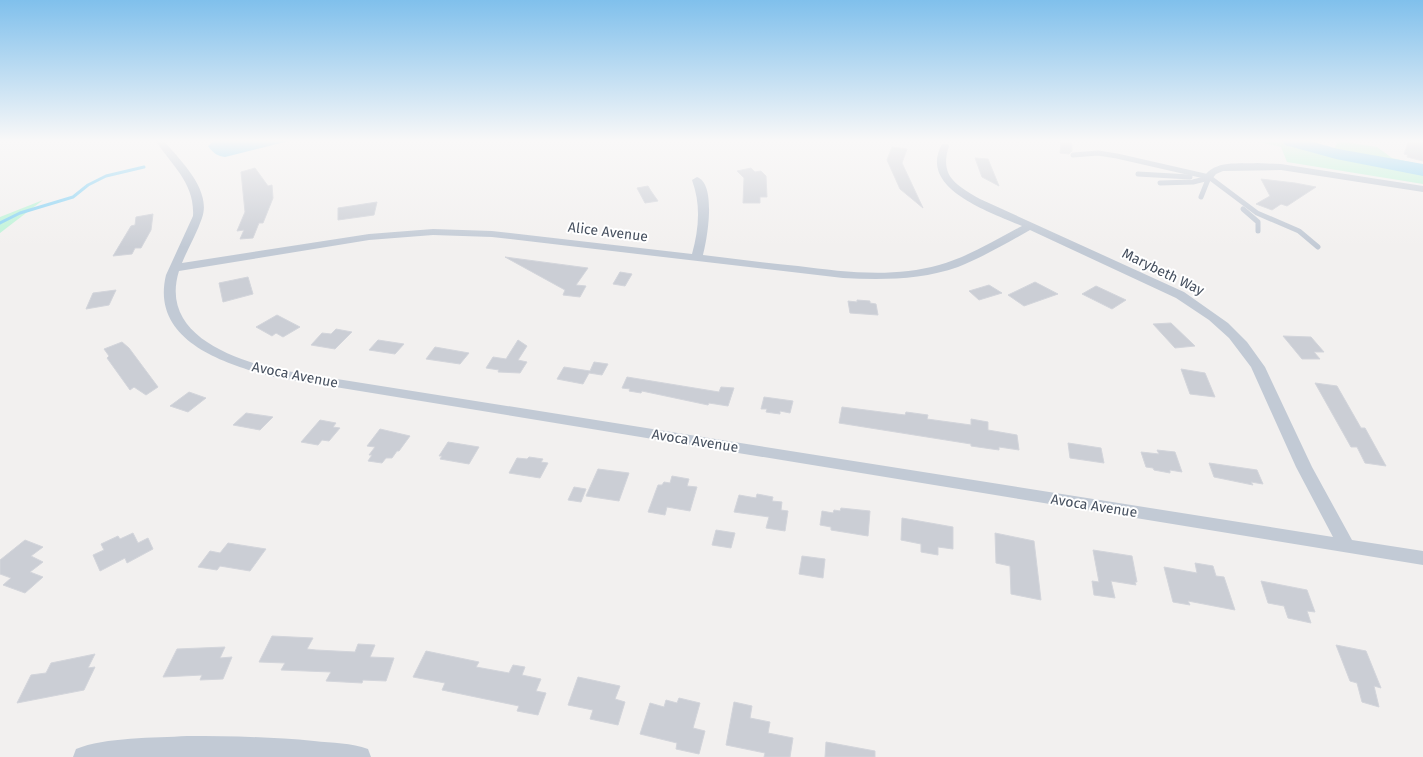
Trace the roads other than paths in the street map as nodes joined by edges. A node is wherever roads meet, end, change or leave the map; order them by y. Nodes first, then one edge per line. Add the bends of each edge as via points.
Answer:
1 (186, 176) edge
2 (946, 176) edge
3 (1193, 176) edge
4 (1206, 176) edge
5 (1341, 176) edge
6 (1209, 177) junction
7 (697, 180) dead end
8 (1160, 183) dead end
9 (1423, 189) edge
10 (1200, 197) dead end
11 (1030, 226) junction
12 (1258, 231) dead end
13 (1318, 247) dead end
14 (697, 258) junction
15 (175, 268) junction
16 (1347, 546) junction
17 (1423, 558) edge
18 (84, 757) edge
19 (360, 757) edge

1 - 15 street, Avoca Avenue via 200,206
2 - 11 street, Marybeth Way via 976,200
3 - 6 lane
4 - 6 lane
5 - 9 street
6 - 8 lane via 1193,182
6 - 10 lane
6 - 12 lane via 1258,222
6 - 13 lane via 1256,213 1299,231
7 - 14 street via 705,214
11 - 14 street, Alice Avenue via 954,264 892,276 843,275
11 - 16 street, Marybeth Way via 1180,295 1202,308 1235,336 1258,367 1304,467
14 - 15 street, Alice Avenue via 492,234 433,232 344,240
15 - 16 street, Avoca Avenue via 170,299 187,333 223,358 274,373
16 - 17 street, Avoca Avenue
18 - 19 street via 174,748 250,747

